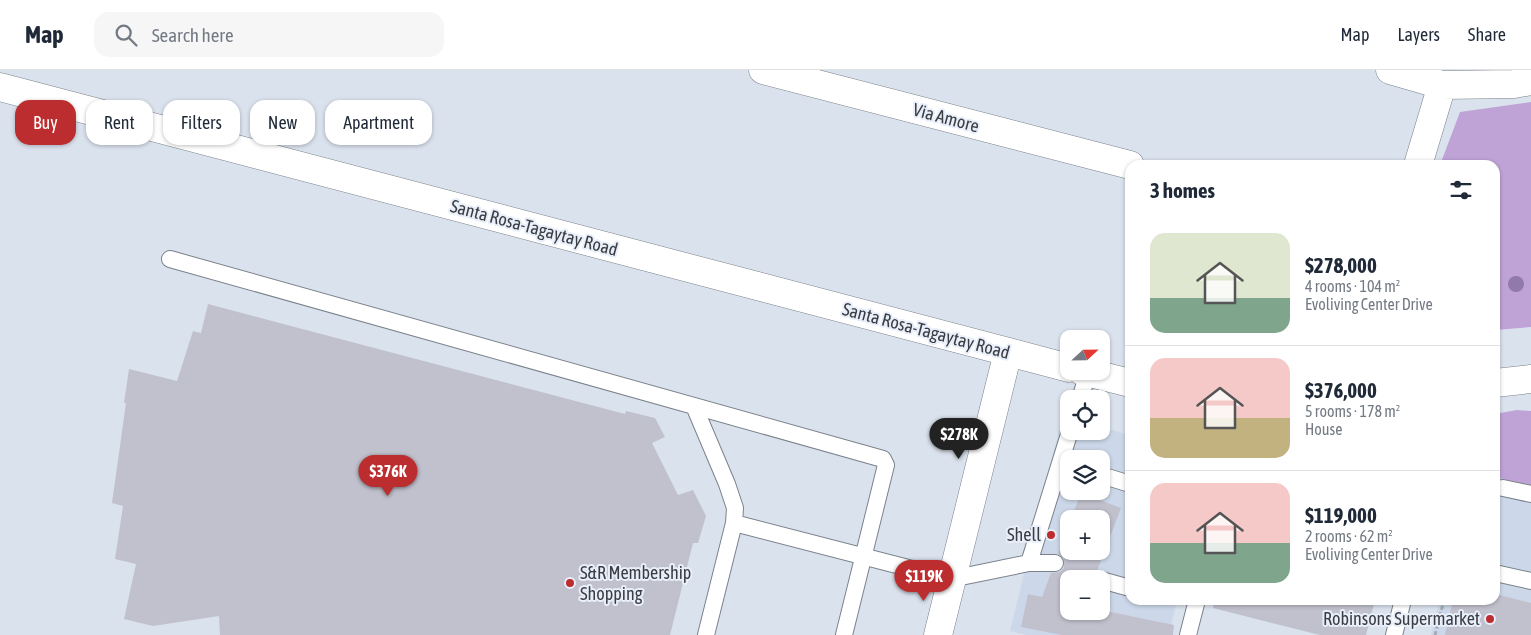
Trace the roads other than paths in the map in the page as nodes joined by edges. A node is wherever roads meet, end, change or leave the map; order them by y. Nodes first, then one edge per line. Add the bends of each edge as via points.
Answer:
1 (763, 70) edge
2 (1390, 70) edge
3 (1531, 81) edge
4 (1442, 85) junction
5 (0, 86) edge
6 (1420, 160) edge
7 (1125, 164) edge
8 (170, 259) dead end
9 (1008, 352) junction
10 (1060, 366) edge
11 (1110, 378) edge
12 (1531, 379) edge
13 (1125, 382) edge
14 (1500, 382) edge
15 (694, 406) junction
16 (1110, 478) edge
17 (1060, 479) edge
18 (1125, 483) edge
19 (1503, 488) dead end
20 (1531, 494) edge
21 (734, 523) junction
22 (863, 557) junction
23 (1030, 563) junction
24 (1055, 563) dead end
25 (1500, 574) edge
26 (951, 579) junction
27 (1531, 581) edge
28 (1110, 582) edge
29 (1125, 587) edge
30 (1196, 605) edge
31 (1402, 605) edge
32 (706, 635) edge
33 (844, 635) edge
34 (938, 635) edge
35 (1188, 635) edge
36 (1394, 635) edge

1 - 7 main road, Via Amore
2 - 4 main road
3 - 4 main road
4 - 6 main road
5 - 9 main road, Santa Rosa-Tagaytay Road
8 - 15 lane
9 - 10 main road, Santa Rosa-Tagaytay Road
9 - 26 main road
11 - 13 main road, Santa Rosa-Tagaytay Road
12 - 14 main road
15 - 21 lane via 727,484 735,508
15 - 22 lane via 883,459 886,465
16 - 18 lane
17 - 23 lane
19 - 20 lane
21 - 22 lane
21 - 32 lane
22 - 26 lane
22 - 33 lane
23 - 24 lane
23 - 26 lane
25 - 27 lane
26 - 34 main road
28 - 29 lane
30 - 35 lane
31 - 36 lane

